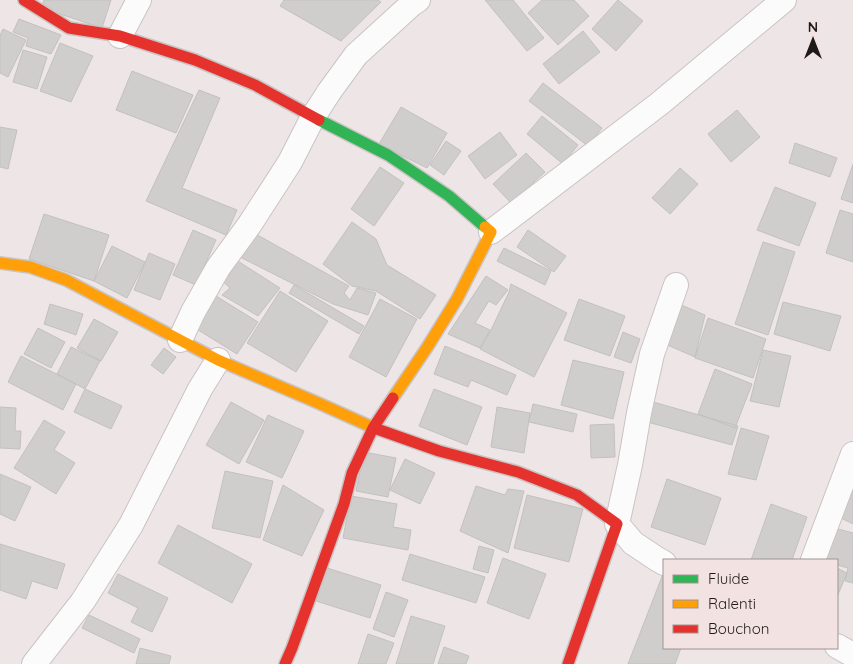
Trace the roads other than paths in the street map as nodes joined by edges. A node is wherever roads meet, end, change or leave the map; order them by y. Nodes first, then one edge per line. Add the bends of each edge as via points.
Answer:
1 (24, 0) edge
2 (139, 0) edge
3 (418, 0) edge
4 (784, 0) edge
5 (120, 36) junction
6 (314, 117) junction
7 (491, 232) junction
8 (0, 263) edge
9 (676, 285) dead end
10 (180, 340) junction
11 (218, 360) junction
12 (372, 428) junction
13 (853, 454) edge
14 (617, 524) junction
15 (813, 559) edge
16 (663, 563) edge
17 (838, 647) edge
18 (853, 656) edge
19 (34, 664) edge
20 (285, 664) edge
21 (568, 664) edge

1 - 5 street via 69,28
2 - 5 street
3 - 6 street via 356,55
4 - 7 street via 659,104
5 - 6 street via 195,60 255,85
6 - 7 street via 388,155 449,196
6 - 10 street via 290,162 218,268
7 - 12 street via 457,299
8 - 10 street via 30,267 66,280
9 - 14 street via 652,354
10 - 11 street
11 - 12 street
11 - 19 street via 131,524 83,600
12 - 14 street via 526,475 577,495
12 - 20 street via 352,473 329,547
13 - 15 street
14 - 16 street via 633,543
14 - 21 street
17 - 18 street

